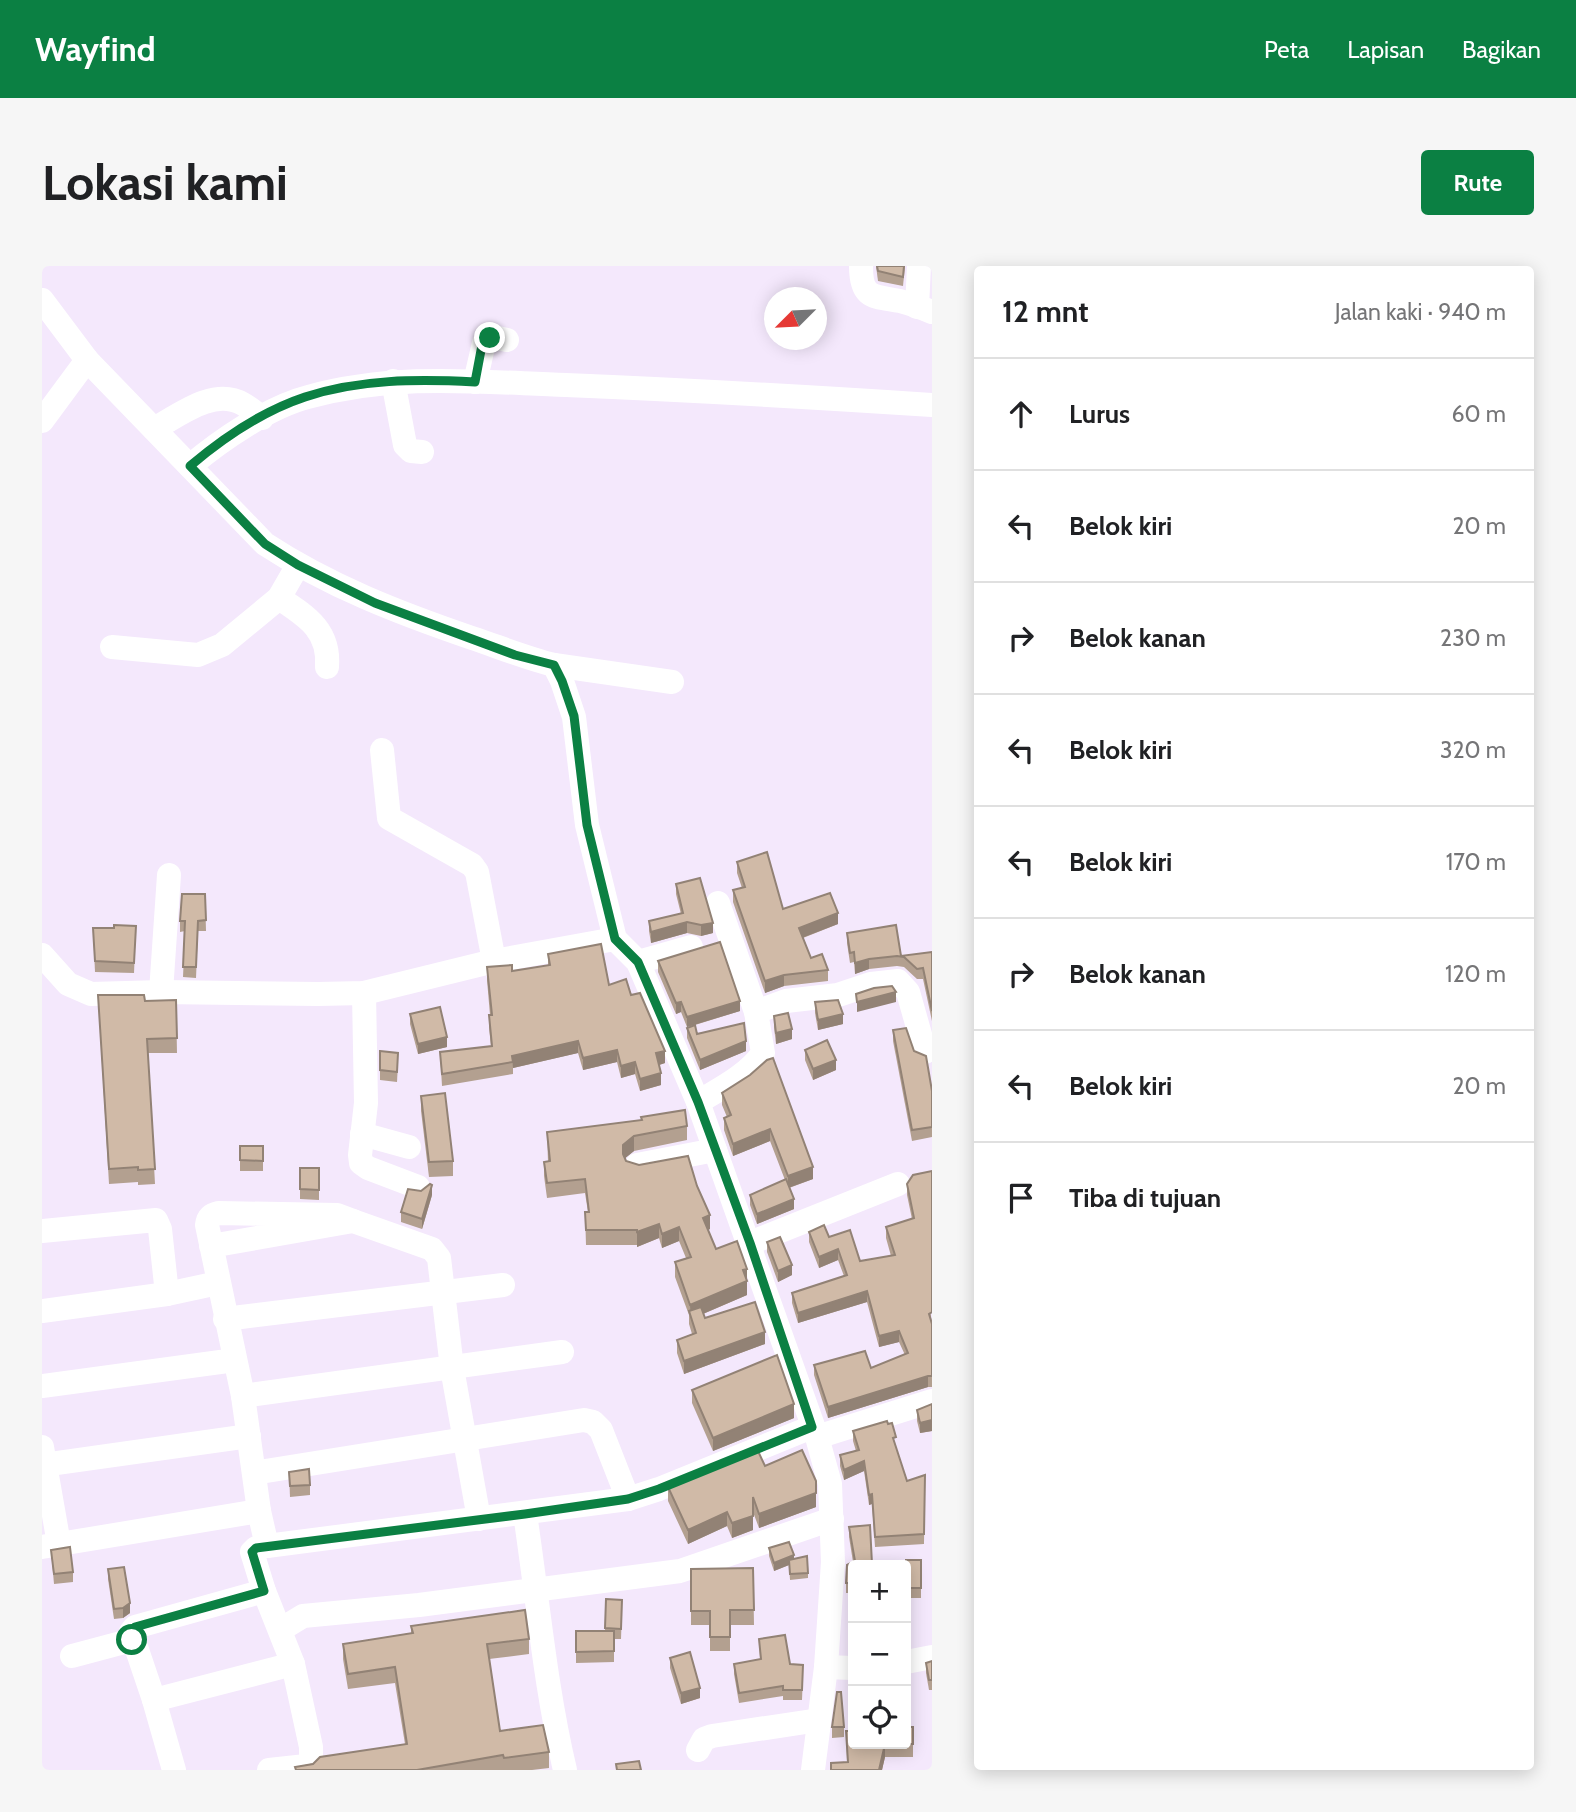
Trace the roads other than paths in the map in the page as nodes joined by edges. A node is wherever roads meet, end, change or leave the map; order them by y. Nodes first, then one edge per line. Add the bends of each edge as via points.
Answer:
1 (861, 266) edge
2 (919, 266) edge
3 (42, 300) edge
4 (925, 309) edge
5 (507, 340) dead end
6 (87, 360) junction
7 (393, 381) junction
8 (475, 382) junction
9 (932, 405) edge
10 (262, 418) junction
11 (42, 421) edge
12 (154, 429) junction
13 (422, 452) dead end
14 (190, 466) junction
15 (298, 565) junction
16 (279, 598) junction
17 (112, 648) dead end
18 (554, 665) junction
19 (327, 667) dead end
20 (671, 682) dead end
21 (382, 750) dead end
22 (169, 875) dead end
23 (718, 903) dead end
24 (615, 939) junction
25 (691, 947) dead end
26 (42, 955) edge
27 (494, 961) junction
28 (638, 962) junction
29 (161, 992) junction
30 (364, 993) junction
31 (756, 1012) junction
32 (925, 1052) edge
33 (698, 1102) junction
34 (362, 1134) junction
35 (409, 1147) dead end
36 (715, 1150) junction
37 (637, 1165) edge
38 (898, 1184) dead end
39 (418, 1187) edge
40 (42, 1231) edge
41 (750, 1243) junction
42 (218, 1283) junction
43 (503, 1285) dead end
44 (444, 1292) junction
45 (167, 1294) junction
46 (42, 1311) edge
47 (225, 1319) junction
48 (562, 1352) dead end
49 (234, 1360) junction
50 (452, 1368) junction
51 (43, 1381) edge
52 (243, 1396) junction
53 (932, 1401) edge
54 (815, 1432) junction
55 (249, 1436) junction
56 (465, 1440) junction
57 (43, 1459) edge
58 (254, 1473) junction
59 (628, 1499) junction
60 (259, 1511) junction
61 (525, 1514) junction
62 (479, 1519) junction
63 (832, 1519) junction
64 (50, 1545) edge
65 (267, 1546) junction
66 (537, 1589) junction
67 (264, 1591) junction
68 (280, 1630) junction
69 (132, 1640) junction
70 (72, 1656) dead end
71 (932, 1657) edge
72 (911, 1661) edge
73 (293, 1664) junction
74 (825, 1667) junction
75 (848, 1668) edge
76 (154, 1700) junction
77 (819, 1720) junction
78 (698, 1750) dead end
79 (174, 1770) edge
80 (269, 1770) edge
81 (565, 1770) edge
82 (813, 1770) edge

1 - 4 street via 868,294
2 - 4 street
3 - 6 street
5 - 8 street via 493,337 484,343
6 - 11 street
6 - 12 street
7 - 8 street
7 - 10 street via 305,397
7 - 13 street via 405,445
8 - 9 street
10 - 12 street via 242,403 223,399 202,403
10 - 14 street via 219,442
12 - 14 street
14 - 15 street via 265,544
15 - 16 street
15 - 18 street via 375,603
16 - 17 street via 222,645 198,655
16 - 19 street via 316,627 327,648
18 - 20 street
18 - 24 street via 574,716 587,825
21 - 27 street via 389,818 477,872
22 - 29 street
23 - 31 street
24 - 27 street
24 - 28 street
25 - 28 street
26 - 29 street via 68,984 91,994
27 - 30 street
28 - 33 street
29 - 30 street
30 - 34 street via 366,1103
31 - 32 street via 898,981 908,992
31 - 33 street via 763,1053 727,1085
33 - 36 street
34 - 35 street
34 - 39 street via 363,1165
36 - 37 street
36 - 41 street
38 - 41 street
40 - 45 street via 156,1220
41 - 54 street
42 - 44 street via 208,1220 213,1214 338,1215 432,1249 439,1258
42 - 45 street
42 - 47 street
43 - 44 street
44 - 47 street
44 - 50 street
45 - 46 street
47 - 49 street
48 - 50 street
49 - 51 street
49 - 52 street
50 - 52 street
50 - 56 street
52 - 55 street
53 - 54 street
54 - 59 street
54 - 63 street via 830,1483
55 - 57 street
55 - 58 street
56 - 58 street
56 - 59 street via 593,1422 601,1430
56 - 62 street
57 - 64 street
58 - 60 street
59 - 61 street
60 - 64 street
60 - 65 street
61 - 62 street
61 - 66 street
62 - 65 street
63 - 66 street via 680,1571
63 - 74 street
65 - 67 street via 252,1552
66 - 68 street via 303,1616
66 - 81 street via 546,1677
67 - 68 street
67 - 69 street via 135,1627
68 - 73 street
69 - 70 street
69 - 76 street
71 - 72 street
73 - 76 street
73 - 80 street via 311,1759 306,1766
74 - 75 street
74 - 77 street
76 - 79 street
77 - 78 street via 712,1736 704,1739
77 - 82 street

